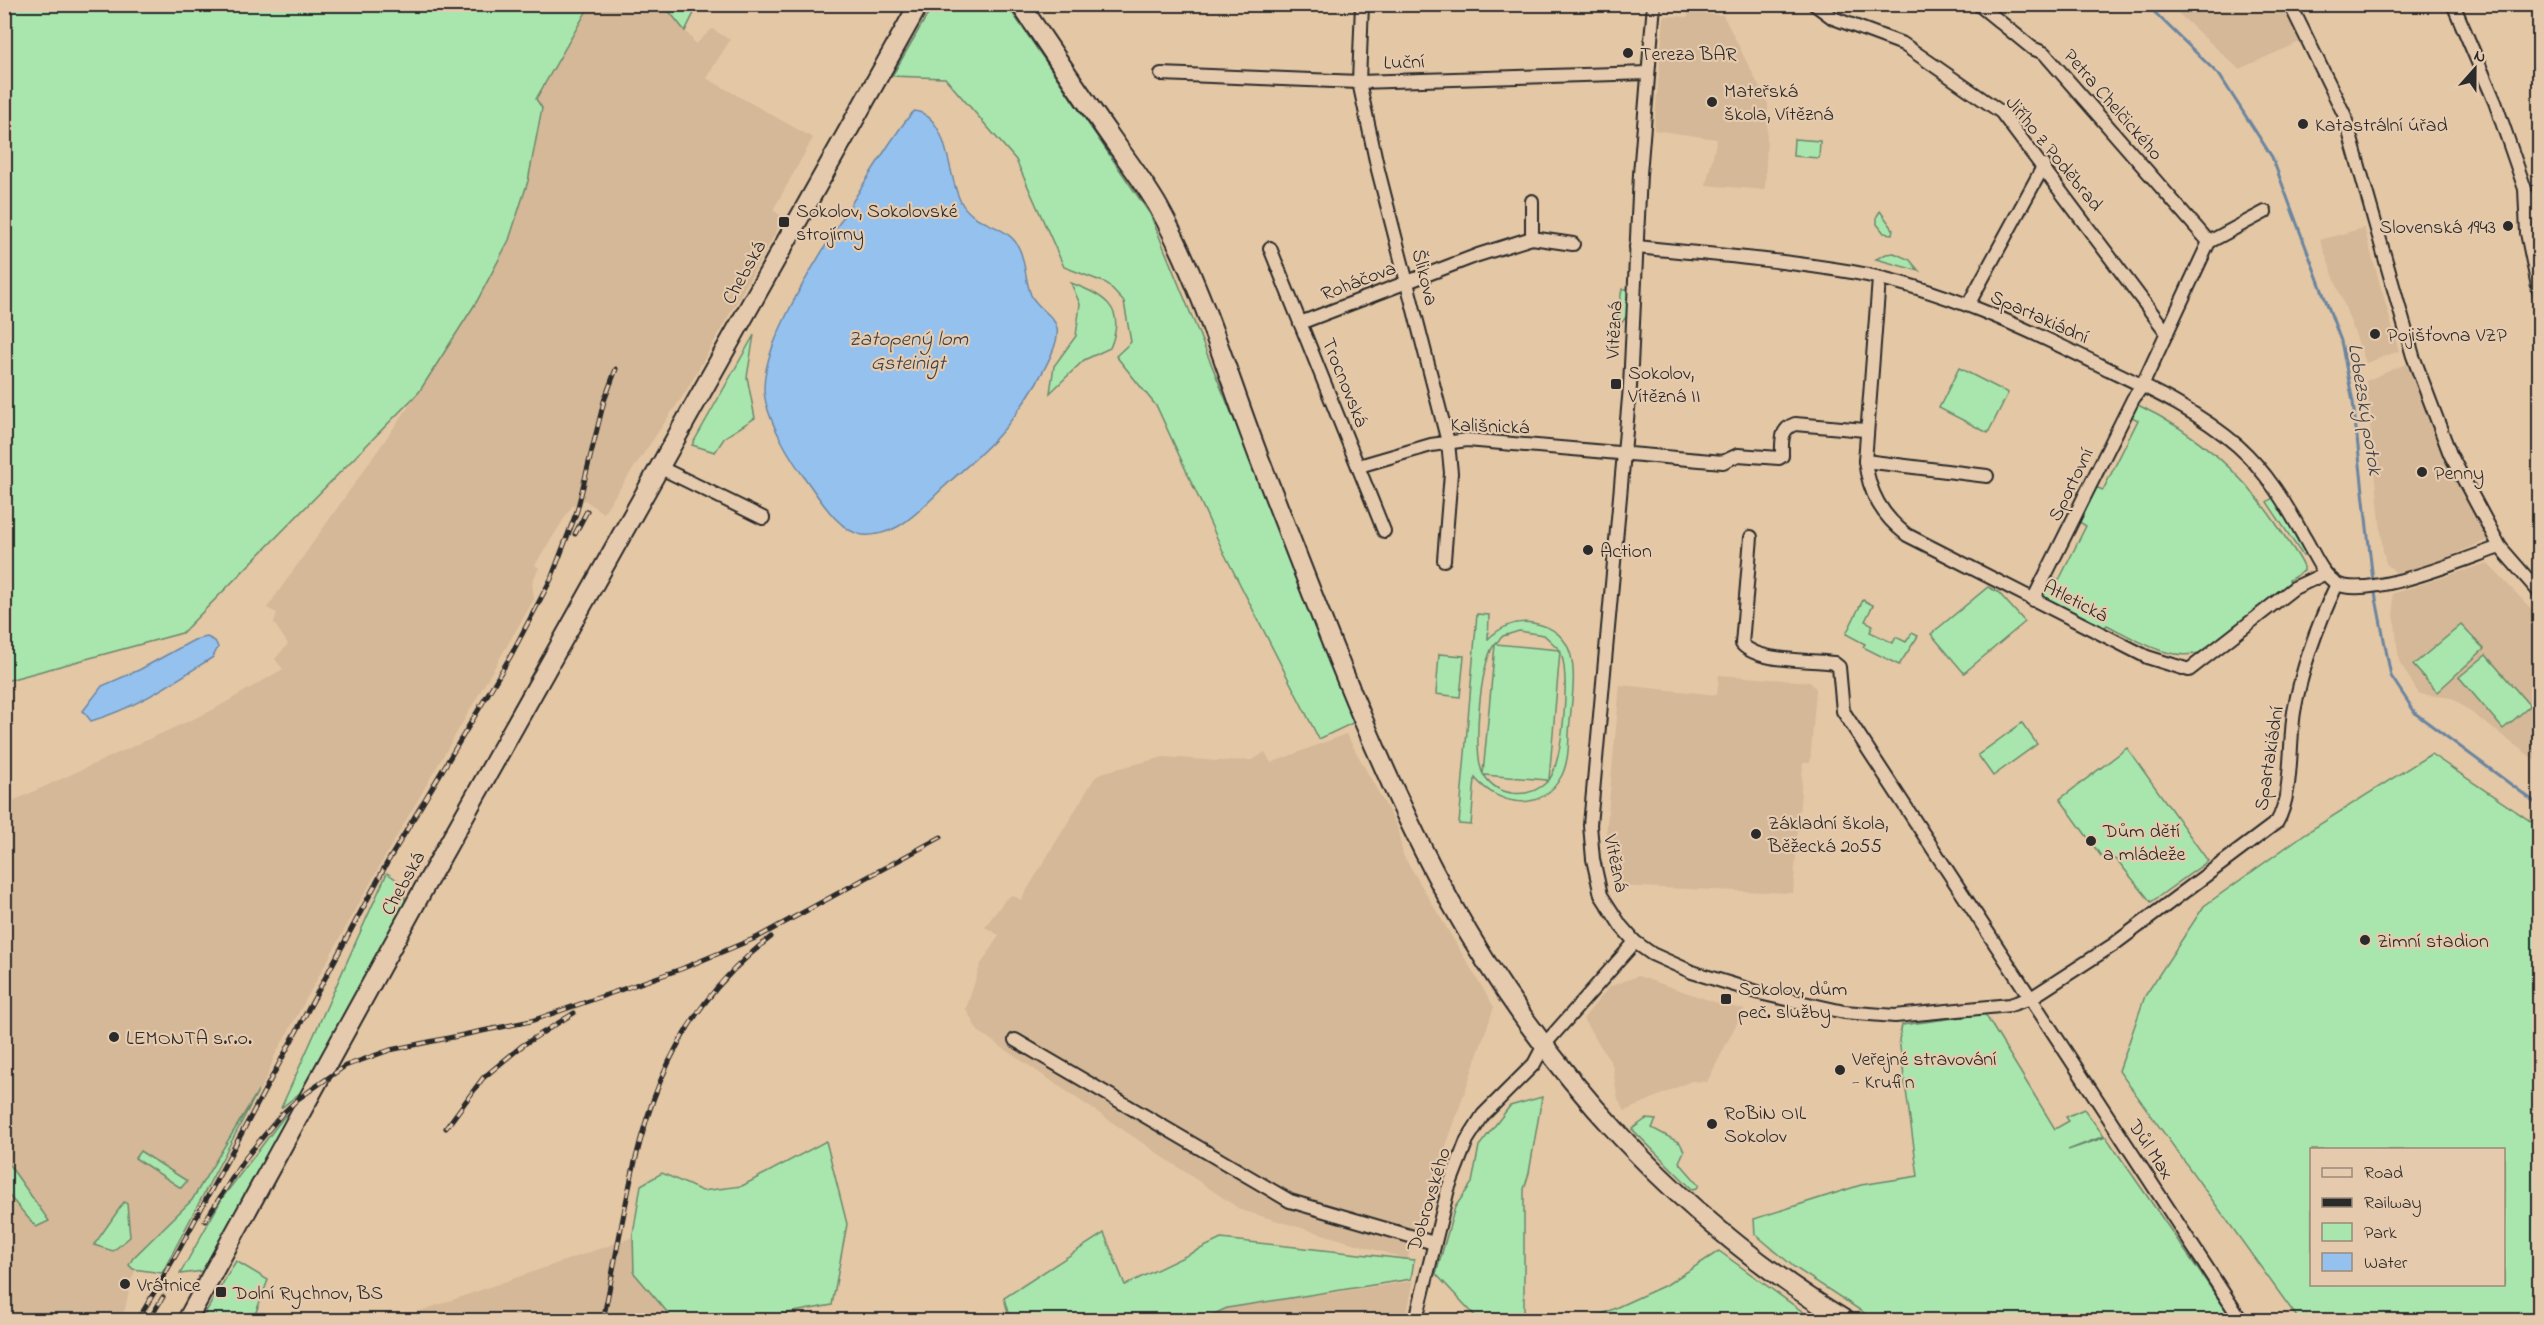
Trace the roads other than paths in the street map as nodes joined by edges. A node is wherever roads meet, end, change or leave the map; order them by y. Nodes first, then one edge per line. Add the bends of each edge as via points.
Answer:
1 (919, 4) edge
2 (1020, 4) edge
3 (1362, 4) edge
4 (1654, 4) edge
5 (1814, 4) edge
6 (1978, 4) edge
7 (2290, 4) edge
8 (2453, 4) edge
9 (1648, 73) junction
10 (1161, 74) dead end
11 (1359, 82) junction
12 (2044, 165) junction
13 (2525, 189) junction
14 (1532, 201) dead end
15 (2265, 212) dead end
16 (2540, 223) edge
17 (1532, 238) junction
18 (2209, 242) junction
19 (1573, 244) dead end
20 (1636, 247) junction
21 (1270, 248) dead end
22 (1879, 279) junction
23 (1407, 282) junction
24 (2540, 296) edge
25 (1968, 305) junction
26 (1300, 323) junction
27 (2167, 333) junction
28 (2142, 386) junction
29 (1865, 430) junction
30 (1448, 441) junction
31 (1622, 453) junction
32 (1865, 461) junction
33 (1359, 466) junction
34 (660, 468) junction
35 (1987, 476) dead end
36 (763, 518) dead end
37 (1384, 531) dead end
38 (1750, 537) dead end
39 (2500, 547) junction
40 (1444, 560) dead end
41 (2324, 573) junction
42 (2337, 584) junction
43 (2540, 593) edge
44 (2033, 600) junction
45 (1635, 942) junction
46 (2031, 998) junction
47 (1015, 1040) dead end
48 (1544, 1045) junction
49 (1434, 1243) junction
50 (187, 1320) edge
51 (1416, 1320) edge
52 (1845, 1320) edge
53 (2241, 1320) edge

1 - 34 main road, Chebská
2 - 48 main road via 1159,207 1196,289 1376,750 1452,903 1506,992
3 - 11 street, Šlikova
4 - 9 street, Vítězná
5 - 12 street, Jiřího z Poděbrad via 1833,18 1903,44 1996,107
6 - 18 street, Petra Chelčického via 2032,48 2044,53
7 - 39 street via 2344,114 2413,356 2450,454
8 - 13 street via 2495,102
9 - 11 street, Luční
9 - 20 street, Vítězná
10 - 11 street, Luční
11 - 23 street, Šlikova
12 - 25 street
12 - 27 street, Jiřího z Poděbrad
13 - 16 street
13 - 24 street via 2527,233
14 - 17 street
15 - 18 street
17 - 19 street, Roháčova
17 - 23 street, Roháčova
18 - 27 street, Sportovní
20 - 22 street, Spartakiádní via 1749,258
20 - 31 street, Vítězná via 1630,387
21 - 26 street, Trocnovská
22 - 25 street, Spartakiádní
22 - 29 street, Atletická
23 - 26 street, Roháčova
23 - 30 street, Šlikova
25 - 28 street, Spartakiádní via 2039,334
26 - 33 street, Trocnovská
27 - 28 street, Sportovní
28 - 41 street, Spartakiádní via 2207,422 2256,463
28 - 44 street, Sportovní
29 - 31 street via 1789,426 1782,436 1779,458 1738,455 1723,462
29 - 32 street, Atletická
30 - 31 street, Kališnická
30 - 33 street, Kališnická
30 - 40 street, Šlikova via 1451,473
31 - 45 street, Vítězná via 1590,825 1601,895
32 - 35 street
32 - 44 street, Atletická via 1873,497 1898,528
33 - 37 street, Trocnovská
34 - 36 street
34 - 50 main road, Chebská
38 - 46 street via 1742,644 1749,652 1761,656 1822,661 1839,667 1843,711
39 - 42 street via 2387,583 2350,589
39 - 43 street
41 - 42 street, Spartakiádní
41 - 44 street, Atletická via 2294,588 2189,670 2147,657
42 - 46 street, Spartakiádní via 2310,645 2295,709 2283,806 2277,822 2113,945
45 - 46 street, Vítězná via 1692,972 1844,1012 1907,1016 2010,1005
45 - 48 street, Dobrovského
46 - 53 street, Důl Max
47 - 49 street via 1290,1201
48 - 49 street, Dobrovského via 1534,1064 1483,1114 1467,1140 1448,1189
48 - 52 main road via 1610,1125 1719,1232
49 - 51 street, Dobrovského

